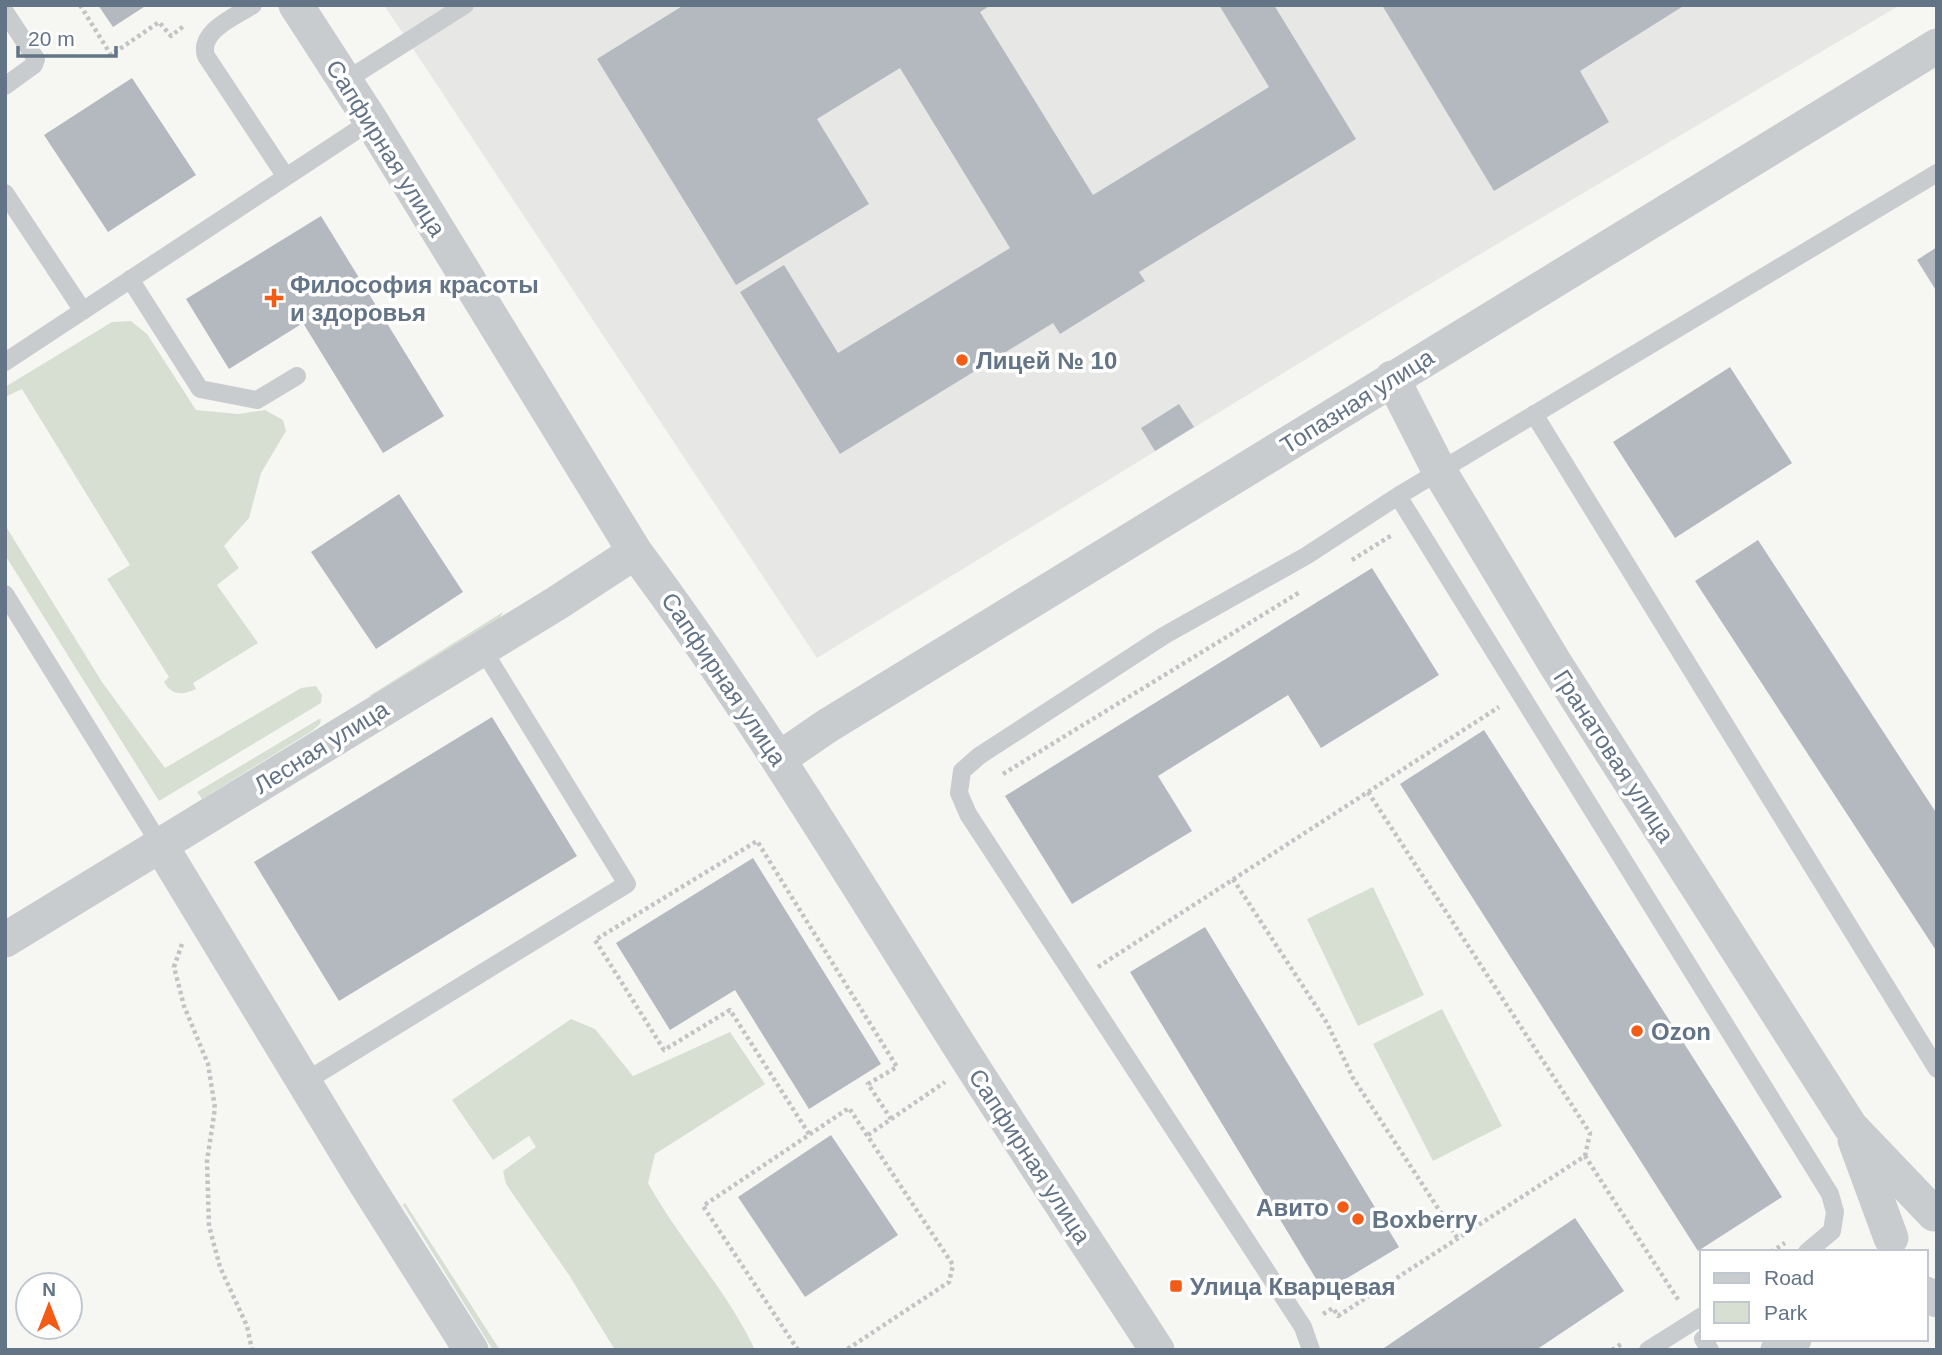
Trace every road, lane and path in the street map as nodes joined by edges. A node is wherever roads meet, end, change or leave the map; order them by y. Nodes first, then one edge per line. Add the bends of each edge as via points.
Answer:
1 (80, 5) edge
2 (253, 5) edge
3 (296, 5) edge
4 (465, 5) edge
5 (5, 12) edge
6 (191, 20) dead end
7 (1937, 46) edge
8 (345, 81) junction
9 (5, 86) edge
10 (371, 121) junction
11 (1937, 173) edge
12 (286, 177) junction
13 (5, 193) edge
14 (130, 279) junction
15 (83, 311) junction
16 (5, 362) edge
17 (297, 376) dead end
18 (1392, 379) junction
19 (1534, 414) junction
20 (1440, 472) junction
21 (1398, 496) junction
22 (1399, 531) dead end
23 (635, 552) junction
24 (1340, 567) dead end
25 (1305, 588) dead end
26 (5, 594) edge
27 (482, 648) junction
28 (1476, 722) dead end
29 (779, 759) junction
30 (1368, 792) junction
31 (962, 799) junction
32 (161, 846) junction
33 (1233, 879) junction
34 (5, 940) edge
35 (185, 941) dead end
36 (1077, 981) junction
37 (1937, 1069) edge
38 (948, 1079) dead end
39 (306, 1081) junction
40 (891, 1119) junction
41 (1850, 1126) junction
42 (809, 1134) junction
43 (868, 1135) junction
44 (1585, 1156) junction
45 (1936, 1214) edge
46 (1458, 1239) junction
47 (1888, 1248) edge
48 (1809, 1250) edge
49 (1347, 1310) dead end
50 (1700, 1329) edge
51 (252, 1350) edge
52 (471, 1350) edge
53 (798, 1350) edge
54 (846, 1350) edge
55 (1157, 1350) edge
56 (1311, 1350) edge
57 (1648, 1350) edge

1 - 6 path via 111,55 159,22 170,36
2 - 12 lane via 210,33 204,48
3 - 8 street, Сапфирная улица
4 - 8 lane
5 - 9 lane via 36,59
7 - 18 street, Топазная улица
8 - 10 street, Сапфирная улица
10 - 12 lane
10 - 23 street, Сапфирная улица
11 - 19 lane
12 - 14 lane
13 - 15 lane
14 - 15 lane
14 - 17 lane via 200,389 257,400
15 - 16 lane
18 - 20 street, Гранатовая улица
18 - 29 street, Топазная улица
19 - 20 lane
19 - 37 lane
20 - 21 lane
20 - 41 street, Гранатовая улица via 1556,665
21 - 31 lane via 1306,556 1165,635 979,756 961,771
21 - 48 lane via 1830,1194 1835,1212 1832,1231
22 - 24 path
23 - 27 street, Лесная улица
23 - 29 street, Сапфирная улица
25 - 31 path
26 - 32 lane
27 - 32 street, Лесная улица
27 - 39 lane via 627,884
28 - 30 path
29 - 55 street, Сапфирная улица
30 - 33 path
30 - 44 path via 1590,1133
31 - 36 lane
32 - 34 street, Лесная улица
32 - 39 street
33 - 36 path
33 - 46 path via 1327,1023 1353,1078
35 - 51 path via 179,946 174,967 208,1065 215,1108 207,1161 209,1226
36 - 56 lane via 1303,1327
38 - 40 path
39 - 52 street
40 - 42 path via 869,1084 897,1067 757,841 594,940 664,1050 730,1010
40 - 43 path
41 - 45 street, Гранатовая улица
41 - 47 street, Гранатовая улица
42 - 43 path via 849,1108
42 - 53 path via 703,1206
43 - 54 path via 953,1265 949,1282
44 - 46 path
44 - 50 path
45 - 47 street via 1908,1218
46 - 49 path
50 - 57 lane

